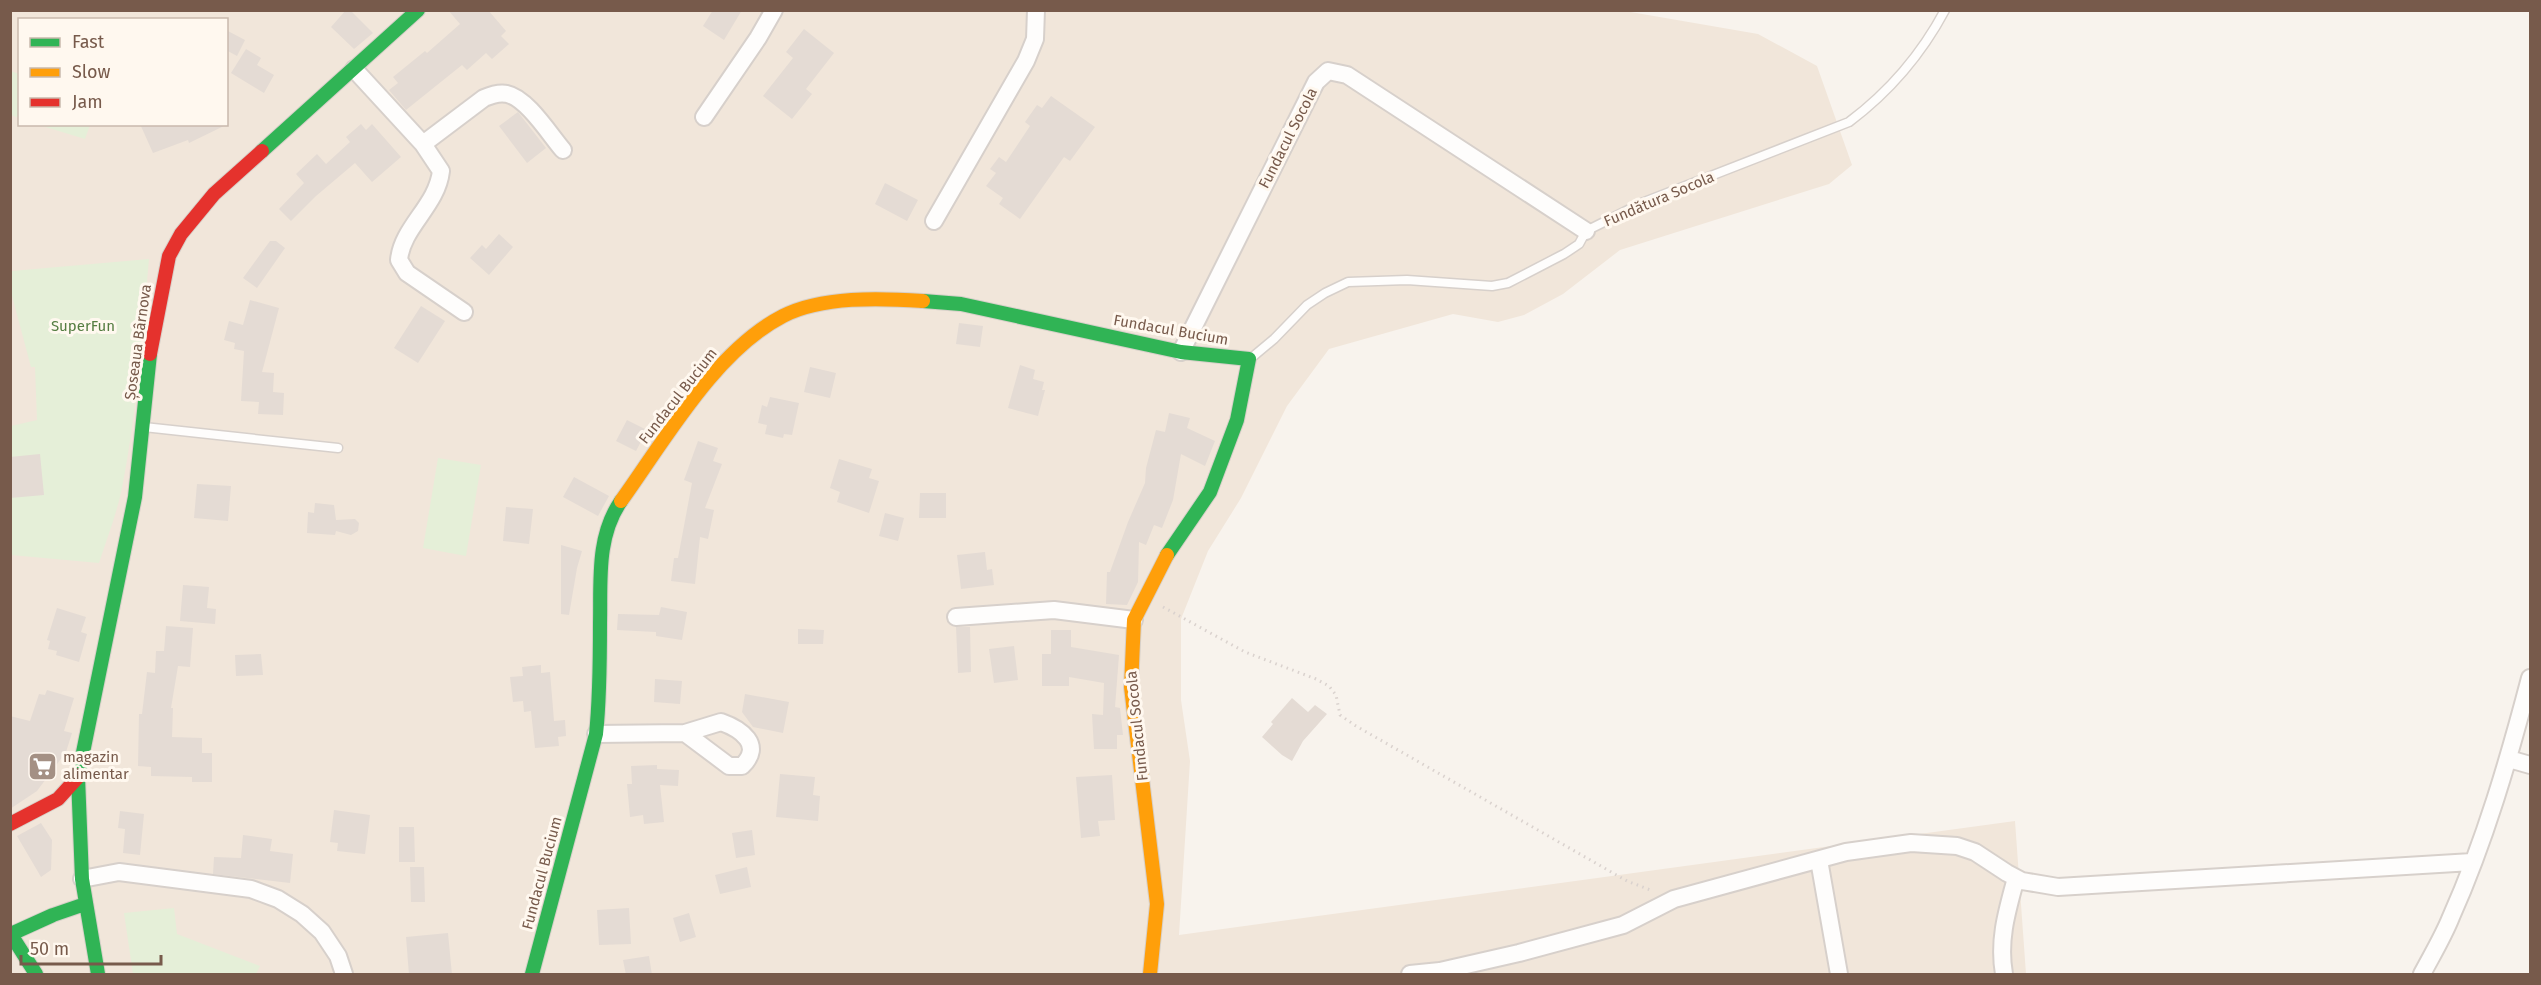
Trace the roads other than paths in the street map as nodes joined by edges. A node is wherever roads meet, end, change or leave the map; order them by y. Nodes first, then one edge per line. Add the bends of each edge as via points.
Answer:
1 (418, 10) edge
2 (774, 10) edge
3 (1036, 10) edge
4 (1945, 10) edge
5 (354, 69) junction
6 (704, 117) dead end
7 (423, 144) junction
8 (563, 150) dead end
9 (934, 221) dead end
10 (1586, 231) junction
11 (464, 312) dead end
12 (1181, 352) junction
13 (1249, 359) junction
14 (143, 427) junction
15 (338, 448) dead end
16 (956, 617) dead end
17 (1134, 620) junction
18 (2530, 678) edge
19 (685, 733) dead end
20 (596, 734) junction
21 (2509, 759) junction
22 (2530, 765) edge
23 (78, 777) junction
24 (10, 824) edge
25 (1819, 860) junction
26 (2472, 862) junction
27 (2016, 878) junction
28 (82, 879) junction
29 (85, 904) junction
30 (11, 934) edge
31 (36, 975) edge
32 (98, 975) edge
33 (345, 975) edge
34 (532, 975) edge
35 (1150, 975) edge
36 (1410, 975) edge
37 (1839, 975) edge
38 (2004, 975) edge
39 (2422, 975) edge

1 - 5 street, Șoseaua Bârnova
2 - 6 street
3 - 9 street via 1035,39 1026,61
4 - 10 lane, Fundătura Socola via 1904,72 1877,101 1849,122 1644,202
5 - 7 street
5 - 14 street, Șoseaua Bârnova via 214,194 181,234 169,256 163,284 150,355
7 - 8 street via 484,98 508,94 526,104
7 - 11 street via 441,171 440,183 404,241 399,261 407,273
10 - 12 street, Fundacul Socola via 1347,75 1328,71 1316,82
10 - 13 lane, Fundătura Socola via 1579,244 1564,254 1508,283 1492,286 1407,280 1348,282 1307,305
12 - 13 street, Fundacul Bucium
12 - 20 street, Fundacul Bucium via 961,304 898,299 816,305 784,315 747,338 705,384 618,506 607,530 602,555
13 - 17 street, Fundacul Socola via 1237,420 1210,492 1166,557
14 - 15 lane
14 - 23 street, Șoseaua Bârnova via 135,496
16 - 17 street via 1054,610
17 - 35 street, Fundacul Socola via 1131,687 1157,904
18 - 21 street
19 - 20 street
20 - 34 street, Fundacul Bucium
21 - 22 street
21 - 26 street
23 - 24 street via 58,799
23 - 28 street, Șoseaua Bârnova
25 - 27 street via 1846,852 1941,843 1976,852
25 - 36 street via 1674,899 1623,925 1519,953
25 - 37 street
26 - 27 street via 2058,887
26 - 39 street via 2451,917
27 - 38 street via 2004,920
28 - 29 street, Șoseaua Bârnova
28 - 33 street via 119,872 251,889 302,914 322,932
29 - 30 street
29 - 32 street, Șoseaua Bârnova
30 - 31 street

